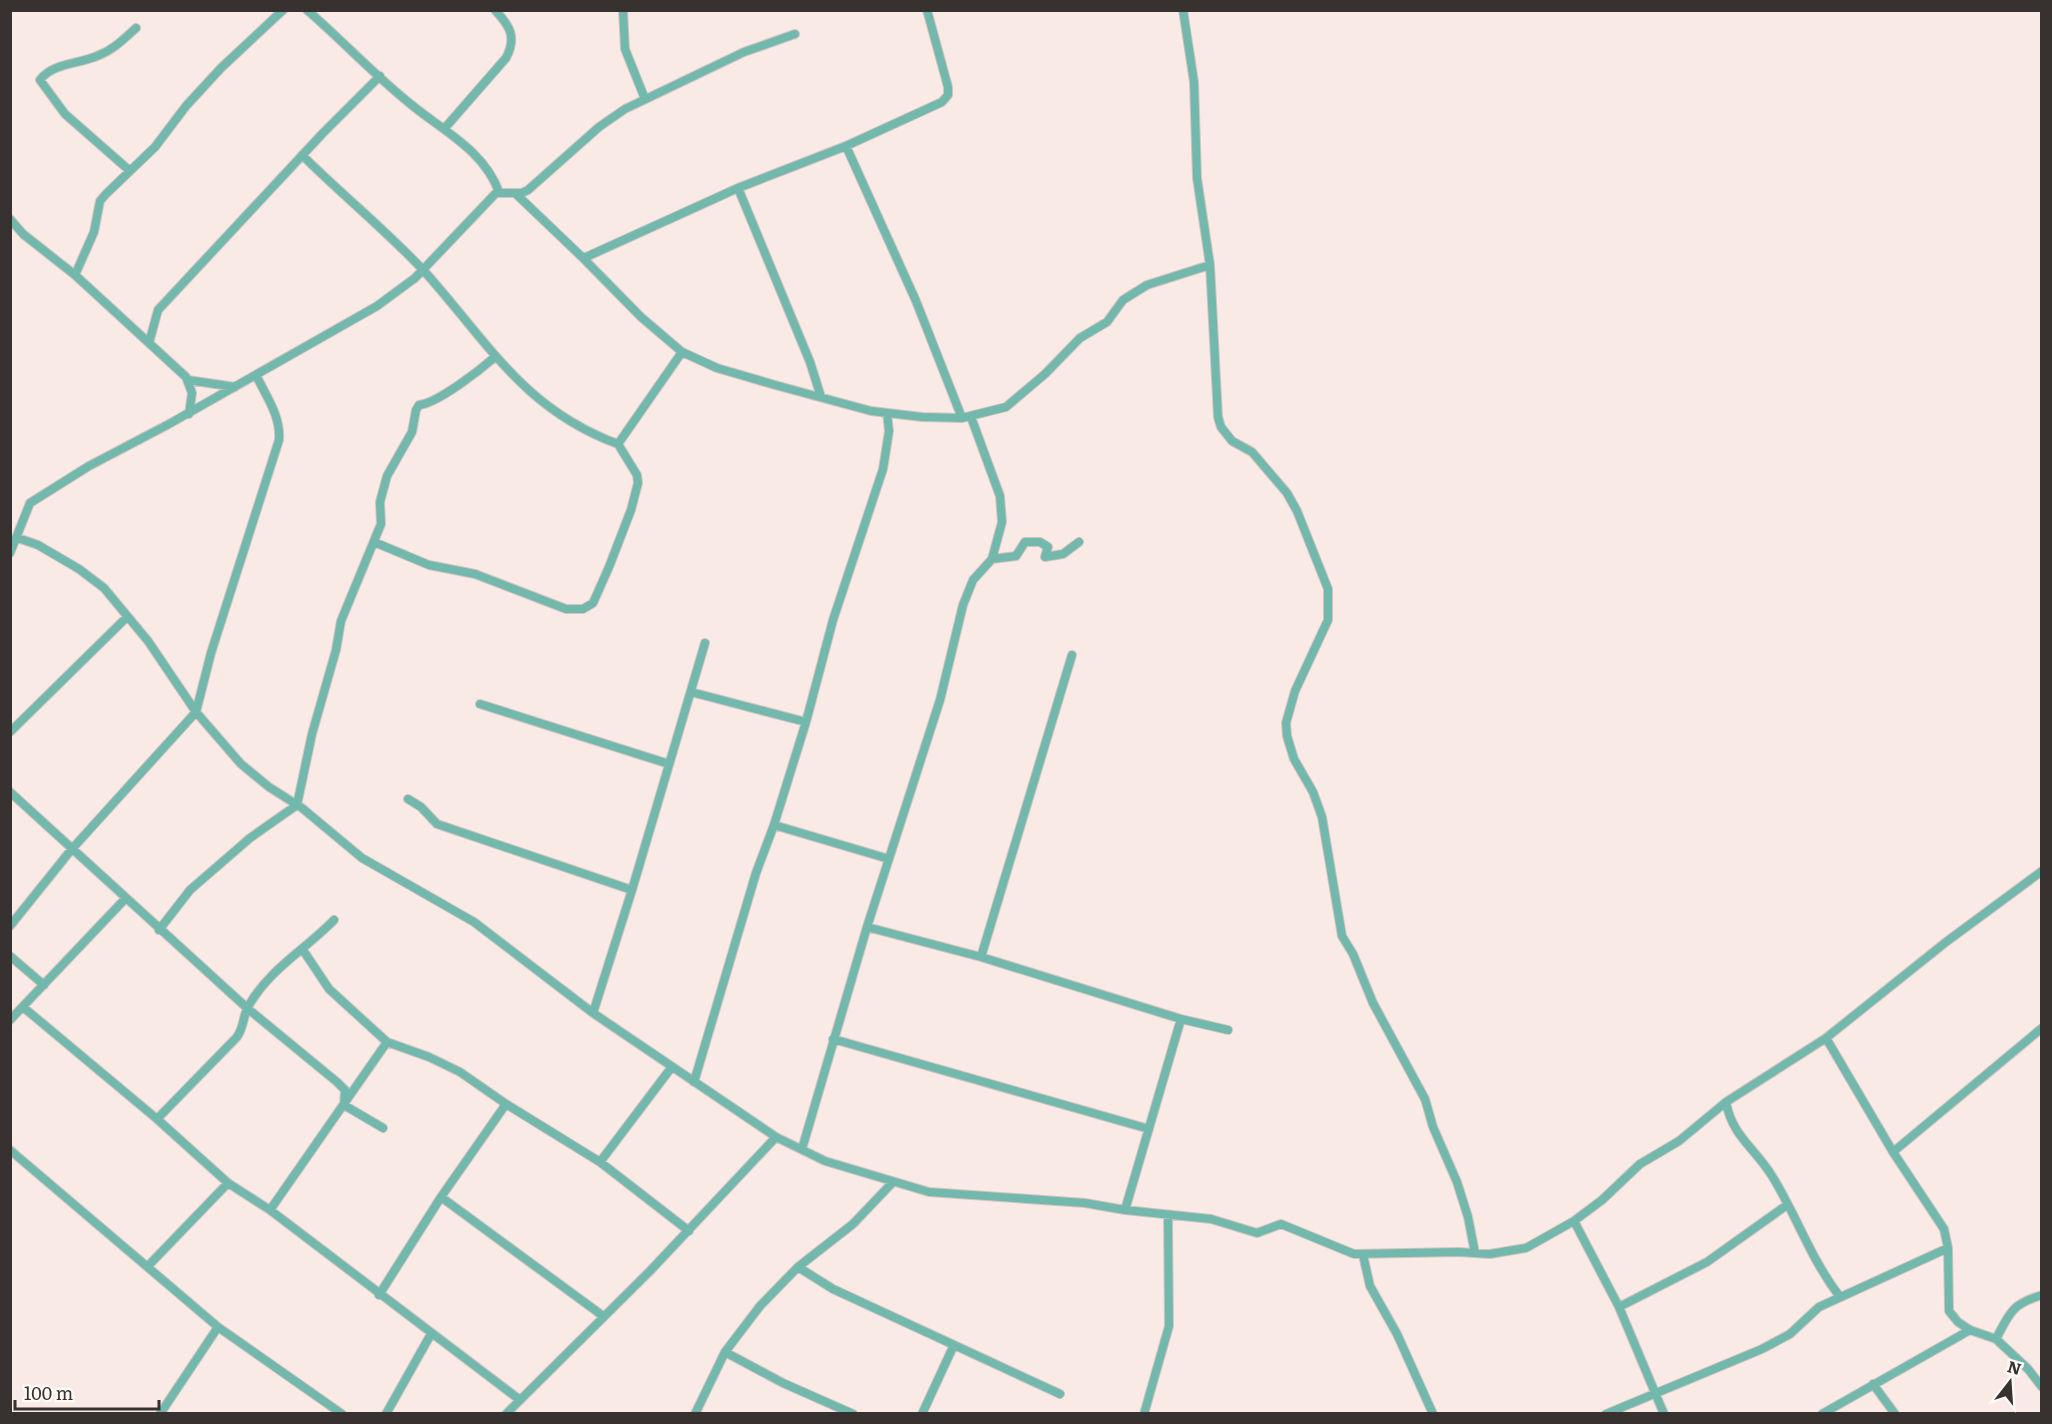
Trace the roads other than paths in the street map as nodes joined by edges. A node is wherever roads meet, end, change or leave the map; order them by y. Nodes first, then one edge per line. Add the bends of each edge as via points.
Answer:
1 (283, 10) edge
2 (307, 10) edge
3 (495, 10) edge
4 (623, 10) edge
5 (927, 10) edge
6 (1183, 10) edge
7 (136, 27) dead end
8 (795, 34) dead end
9 (380, 76) junction
10 (645, 99) junction
11 (444, 129) junction
12 (846, 146) junction
13 (302, 155) junction
14 (130, 171) junction
15 (738, 188) junction
16 (499, 192) junction
17 (515, 193) junction
18 (10, 219) edge
19 (584, 258) junction
20 (1210, 265) junction
21 (422, 269) junction
22 (75, 275) junction
23 (150, 343) junction
24 (682, 352) junction
25 (495, 357) junction
26 (256, 375) junction
27 (188, 380) junction
28 (235, 387) junction
29 (821, 398) junction
30 (887, 413) junction
31 (189, 414) junction
32 (966, 418) junction
33 (618, 444) junction
34 (18, 538) junction
35 (374, 542) junction
36 (1079, 542) dead end
37 (10, 553) edge
38 (992, 559) junction
39 (127, 617) junction
40 (705, 643) dead end
41 (1072, 655) dead end
42 (691, 692) junction
43 (480, 704) dead end
44 (196, 712) junction
45 (806, 722) junction
46 (10, 732) edge
47 (669, 764) junction
48 (10, 792) edge
49 (408, 799) dead end
50 (297, 805) junction
51 (774, 825) junction
52 (71, 850) junction
53 (889, 859) junction
54 (2042, 871) edge
55 (632, 890) junction
56 (125, 899) junction
57 (334, 920) dead end
58 (10, 926) edge
59 (867, 927) junction
60 (159, 930) junction
61 (303, 950) junction
62 (10, 956) edge
63 (981, 957) junction
64 (44, 985) junction
65 (23, 1007) junction
66 (247, 1008) junction
67 (592, 1013) junction
68 (1181, 1019) junction
69 (10, 1020) edge
70 (2042, 1028) edge
71 (1228, 1030) dead end
72 (1826, 1038) junction
73 (834, 1039) junction
74 (387, 1042) junction
75 (670, 1068) junction
76 (694, 1082) junction
77 (1726, 1102) junction
78 (506, 1104) junction
79 (344, 1105) junction
80 (157, 1119) junction
81 (382, 1128) dead end
82 (1149, 1129) junction
83 (776, 1137) junction
84 (802, 1149) junction
85 (10, 1150) edge
86 (1893, 1152) junction
87 (600, 1162) junction
88 (228, 1183) junction
89 (892, 1183) junction
90 (441, 1197) junction
91 (1787, 1205) junction
92 (270, 1210) junction
93 (1125, 1210) junction
94 (1168, 1216) junction
95 (1574, 1221) junction
96 (689, 1231) junction
97 (1948, 1248) junction
98 (1475, 1254) junction
99 (1363, 1255) junction
100 (148, 1266) junction
101 (798, 1267) junction
102 (379, 1295) junction
103 (2042, 1295) edge
104 (1840, 1297) junction
105 (1619, 1307) junction
106 (603, 1316) junction
107 (218, 1327) junction
108 (1971, 1330) junction
109 (431, 1334) junction
110 (1996, 1339) junction
111 (953, 1347) junction
112 (725, 1352) junction
113 (1873, 1384) junction
114 (2042, 1386) edge
115 (1655, 1391) junction
116 (1060, 1394) dead end
117 (520, 1400) junction
118 (512, 1412) edge
119 (160, 1413) edge
120 (342, 1413) edge
121 (386, 1413) edge
122 (695, 1413) edge
123 (853, 1413) edge
124 (922, 1413) edge
125 (1144, 1413) edge
126 (1433, 1413) edge
127 (1606, 1413) edge
128 (1664, 1413) edge
129 (1822, 1413) edge
130 (1895, 1413) edge

1 - 14 street via 221,68
2 - 9 street
3 - 11 street via 510,28 511,48
4 - 10 street via 625,49
5 - 12 street via 948,87 945,99
6 - 20 street via 1194,82 1197,178
7 - 14 street via 114,48 54,69 40,80 65,114
8 - 10 street via 744,52
9 - 11 street
9 - 13 street
10 - 17 street via 599,127 528,190
11 - 16 street via 478,157
12 - 15 street
12 - 32 street
13 - 21 street
13 - 23 street via 158,310
14 - 22 street via 100,201 94,232
15 - 19 street
15 - 29 street via 810,362
16 - 17 street
16 - 21 street
17 - 19 street
18 - 22 street
19 - 24 street via 640,318
20 - 32 street via 1132,293 1107,322 1080,338 1006,407
20 - 98 street via 1214,374 1221,427 1238,446 1256,457 1287,493 1330,599 1326,626 1295,691 1286,723 1287,736 1322,817 1342,936 1425,1099 1457,1182
21 - 25 street
21 - 26 street via 377,306
22 - 23 street
23 - 27 street
24 - 29 street via 717,368
24 - 33 street
25 - 33 street via 551,411 586,432
25 - 35 street via 429,404 419,405 412,432 384,481 381,524
26 - 28 street
26 - 44 street via 276,414 279,440
27 - 28 street
27 - 31 street via 192,393
28 - 31 street
29 - 30 street
30 - 32 street
30 - 45 street via 889,430 883,469 833,620
31 - 34 street via 89,466 30,503
32 - 38 street via 1002,508
33 - 35 street via 638,483 609,567 593,603 583,609 566,609 475,574 429,565
34 - 37 street
34 - 39 street via 79,569 104,588
35 - 50 street via 341,621
36 - 38 street via 1063,554 1045,557 1048,548 1040,542 1025,542 1016,556
38 - 53 street via 973,580 963,605 940,700
39 - 44 street
39 - 46 street
40 - 42 street
41 - 63 street
42 - 45 street
42 - 47 street
43 - 47 street
44 - 50 street via 241,764
44 - 52 street
45 - 51 street
47 - 55 street
48 - 52 street
49 - 55 street via 437,824
50 - 60 street via 250,838 190,890
50 - 67 street via 362,858 474,922
51 - 53 street
51 - 76 street
52 - 56 street
52 - 58 street
53 - 59 street
54 - 72 street
55 - 67 street
56 - 60 street
56 - 64 street
57 - 61 street
59 - 63 street
59 - 73 street
60 - 66 street
61 - 66 street via 272,975
61 - 74 street via 329,989
62 - 64 street
63 - 68 street
64 - 65 street
65 - 69 street
65 - 80 street
66 - 79 street via 337,1082 345,1090
66 - 80 street via 237,1037
67 - 75 street
68 - 71 street
68 - 82 street
70 - 86 street
72 - 77 street
72 - 86 street
73 - 82 street
73 - 84 street
74 - 78 street via 460,1072
74 - 79 street
75 - 76 street
75 - 87 street
76 - 83 street
77 - 91 street via 1732,1124 1770,1173
77 - 95 street via 1679,1141 1640,1164
78 - 87 street
78 - 90 street
79 - 81 street
79 - 92 street
80 - 88 street
82 - 93 street
83 - 84 street
83 - 96 street
84 - 89 street via 825,1161
85 - 100 street
86 - 97 street via 1944,1229
87 - 96 street
88 - 92 street
88 - 100 street
89 - 93 street via 929,1192 1085,1203
89 - 101 street via 853,1224
90 - 102 street
90 - 106 street
91 - 104 street via 1822,1273
91 - 105 street via 1707,1262
92 - 102 street
93 - 94 street
94 - 99 street via 1211,1220 1257,1233 1281,1224 1340,1250
94 - 125 street via 1169,1326
95 - 98 street via 1526,1248 1510,1253
95 - 105 street
96 - 106 street
97 - 104 street
97 - 108 street via 1949,1311
98 - 99 street
99 - 126 street via 1370,1286
100 - 107 street
101 - 111 street via 833,1289
101 - 112 street via 760,1306
102 - 109 street
103 - 110 street via 2013,1308
104 - 115 street via 1819,1307 1790,1334 1762,1349
105 - 115 street
106 - 117 street
107 - 119 street
107 - 120 street
108 - 110 street
108 - 113 street
109 - 117 street
109 - 121 street
110 - 114 street
111 - 116 street
111 - 124 street
112 - 122 street
112 - 123 street via 783,1383
113 - 129 street
113 - 130 street
115 - 127 street
115 - 128 street
117 - 118 street

